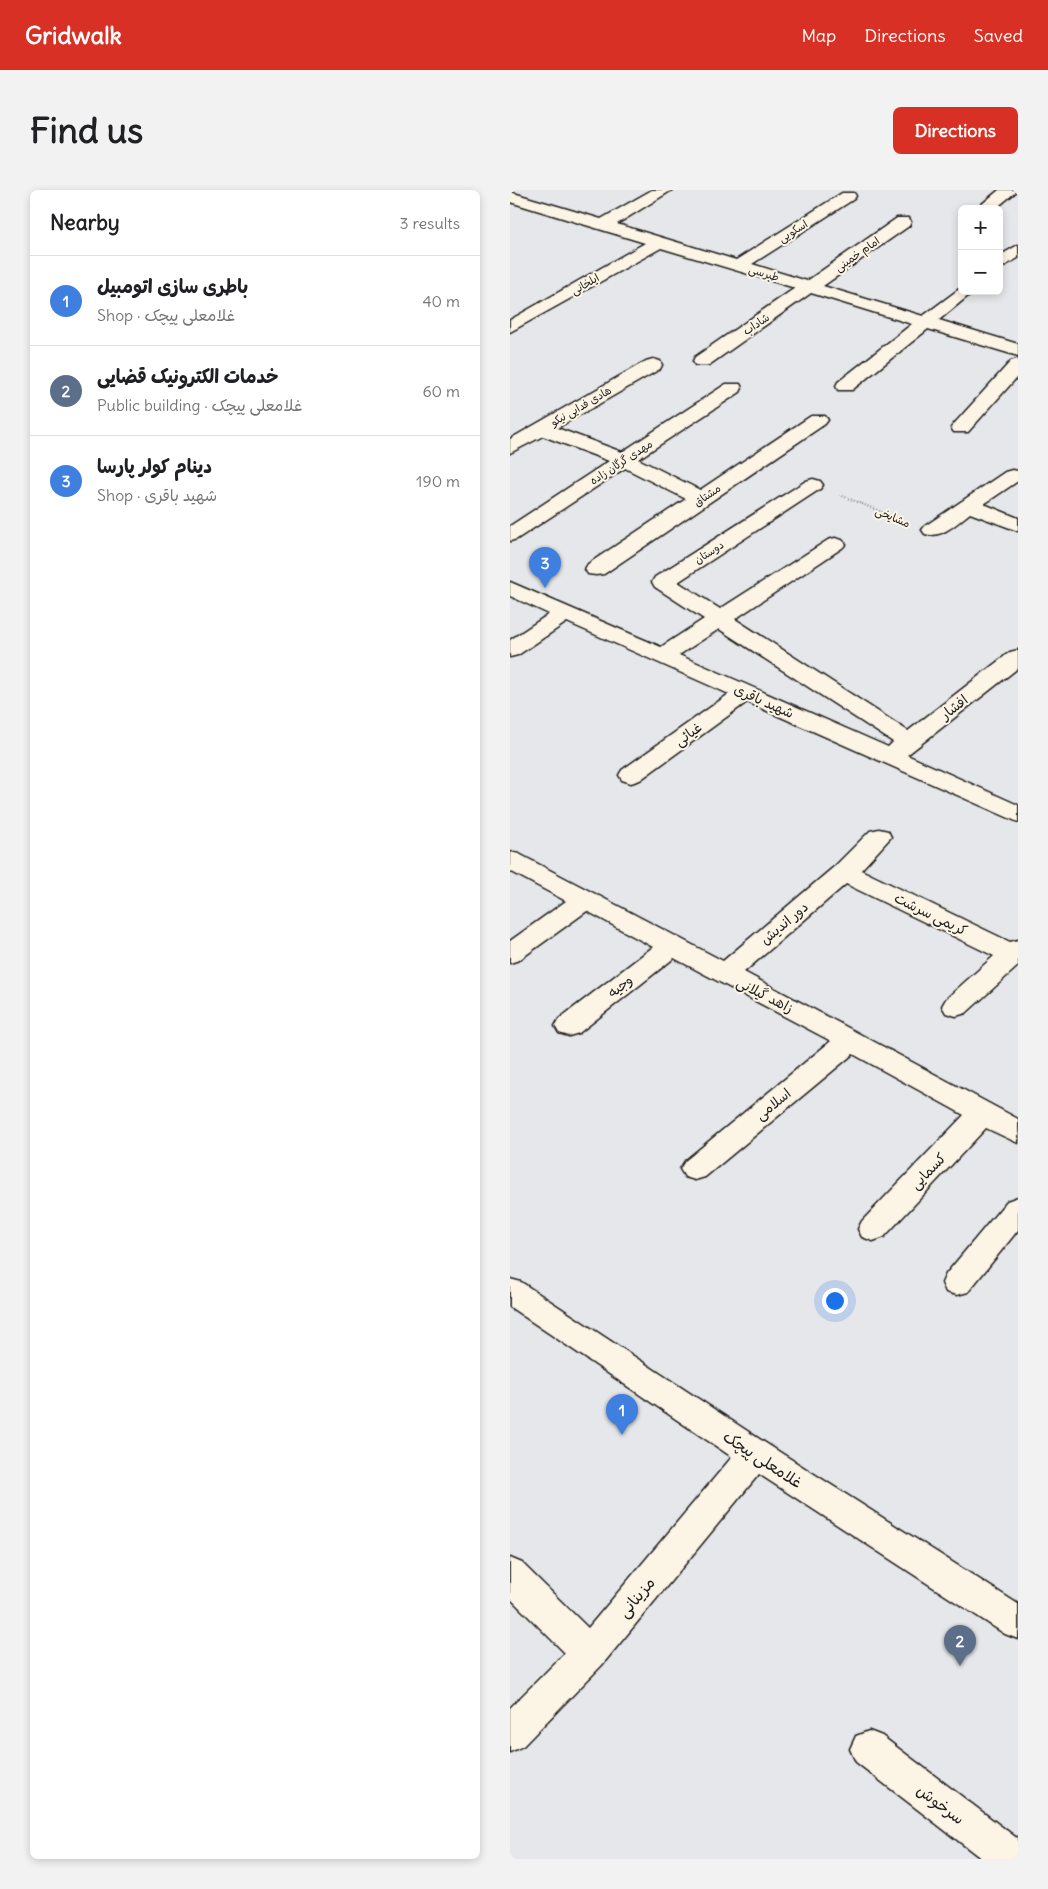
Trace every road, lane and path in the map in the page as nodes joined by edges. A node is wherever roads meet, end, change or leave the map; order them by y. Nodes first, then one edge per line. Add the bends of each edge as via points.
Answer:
1 (664, 190) edge
2 (1010, 190) edge
3 (848, 196) dead end
4 (510, 197) edge
5 (531, 204) junction
6 (989, 205) edge
7 (510, 215) edge
8 (903, 222) dead end
9 (603, 225) junction
10 (659, 242) junction
11 (1018, 250) edge
12 (1003, 261) edge
13 (738, 266) junction
14 (810, 287) junction
15 (961, 295) edge
16 (926, 322) junction
17 (510, 327) edge
18 (1018, 350) edge
19 (702, 361) dead end
20 (653, 365) dead end
21 (1018, 365) edge
22 (845, 386) dead end
23 (733, 388) dead end
24 (818, 420) dead end
25 (961, 428) dead end
26 (542, 429) junction
27 (510, 447) edge
28 (624, 460) junction
29 (1012, 476) dead end
30 (813, 484) joint
31 (701, 499) junction
32 (970, 506) junction
33 (1018, 525) edge
34 (932, 530) joint
35 (510, 535) edge
36 (835, 544) dead end
37 (596, 569) dead end
38 (510, 588) edge
39 (565, 613) junction
40 (721, 618) junction
41 (510, 650) edge
42 (662, 656) junction
43 (1018, 657) edge
44 (745, 693) junction
45 (909, 742) junction
46 (890, 757) junction
47 (631, 775) dead end
48 (1017, 813) edge
49 (879, 837) dead end
50 (510, 860) edge
51 (844, 872) junction
52 (584, 900) junction
53 (671, 946) junction
54 (1016, 953) edge
55 (510, 954) edge
56 (725, 974) junction
57 (956, 1006) dead end
58 (569, 1026) dead end
59 (851, 1040) junction
60 (983, 1113) junction
61 (1018, 1132) edge
62 (695, 1168) dead end
63 (1018, 1209) edge
64 (873, 1229) dead end
65 (957, 1283) dead end
66 (510, 1291) edge
67 (755, 1454) junction
68 (510, 1574) edge
69 (1018, 1623) edge
70 (589, 1653) junction
71 (510, 1734) edge
72 (870, 1749) dead end
73 (1016, 1858) edge

1 - 9 street
2 - 6 street
3 - 13 street, اسکویی
4 - 5 street, طبرسی
5 - 7 street
5 - 9 street, طبرسی
8 - 14 street, امام خمینی
9 - 10 street, طبرسی
10 - 13 street, طبرسی
10 - 17 street, ایلخانی
11 - 12 street
13 - 14 street, طبرسی
14 - 16 street, طبرسی
14 - 19 street, شاداب
15 - 16 street
16 - 18 street, طبرسی
16 - 22 street
20 - 26 street, هادی فدایی نیکو
21 - 25 street
23 - 28 street, مهدی گرگان زاده
24 - 31 street, مشتاق
26 - 27 street, هادی فدایی نیکو
26 - 28 street
28 - 31 street
28 - 35 street, مهدی گرگان زاده
29 - 32 street
30 - 34 path, مشایخی via 923,530
30 - 40 street, دوستان via 663,582
31 - 37 street, مشتاق
32 - 33 street
32 - 34 street
36 - 40 street
38 - 39 street, شهید باقری
39 - 41 street
39 - 42 street, شهید باقری
40 - 42 street
40 - 45 street, دوستان
42 - 44 street, شهید باقری
43 - 45 street, افشار
44 - 46 street, شهید باقری
44 - 47 street, غیائی
45 - 46 street, افشار
46 - 48 street, شهید باقری
49 - 51 street, دور اندیش
50 - 52 street, زاهد گیلانی
51 - 54 street, کریمی سرشت
51 - 56 street, دور اندیش
52 - 53 street, زاهد گیلانی
52 - 55 street
53 - 56 street, زاهد گیلانی
53 - 58 street, وجیه
54 - 57 street
56 - 59 street, زاهد گیلانی
59 - 60 street, زاهد گیلانی
59 - 62 street, اسلامی
60 - 61 street, زاهد گیلانی
60 - 64 street, کسمایی
63 - 65 street
66 - 67 street, غلامعلی پیچک
67 - 69 street, غلامعلی پیچک
67 - 70 street, مزینانی
68 - 70 street
70 - 71 street, مزینانی
72 - 73 street, سرخوش

